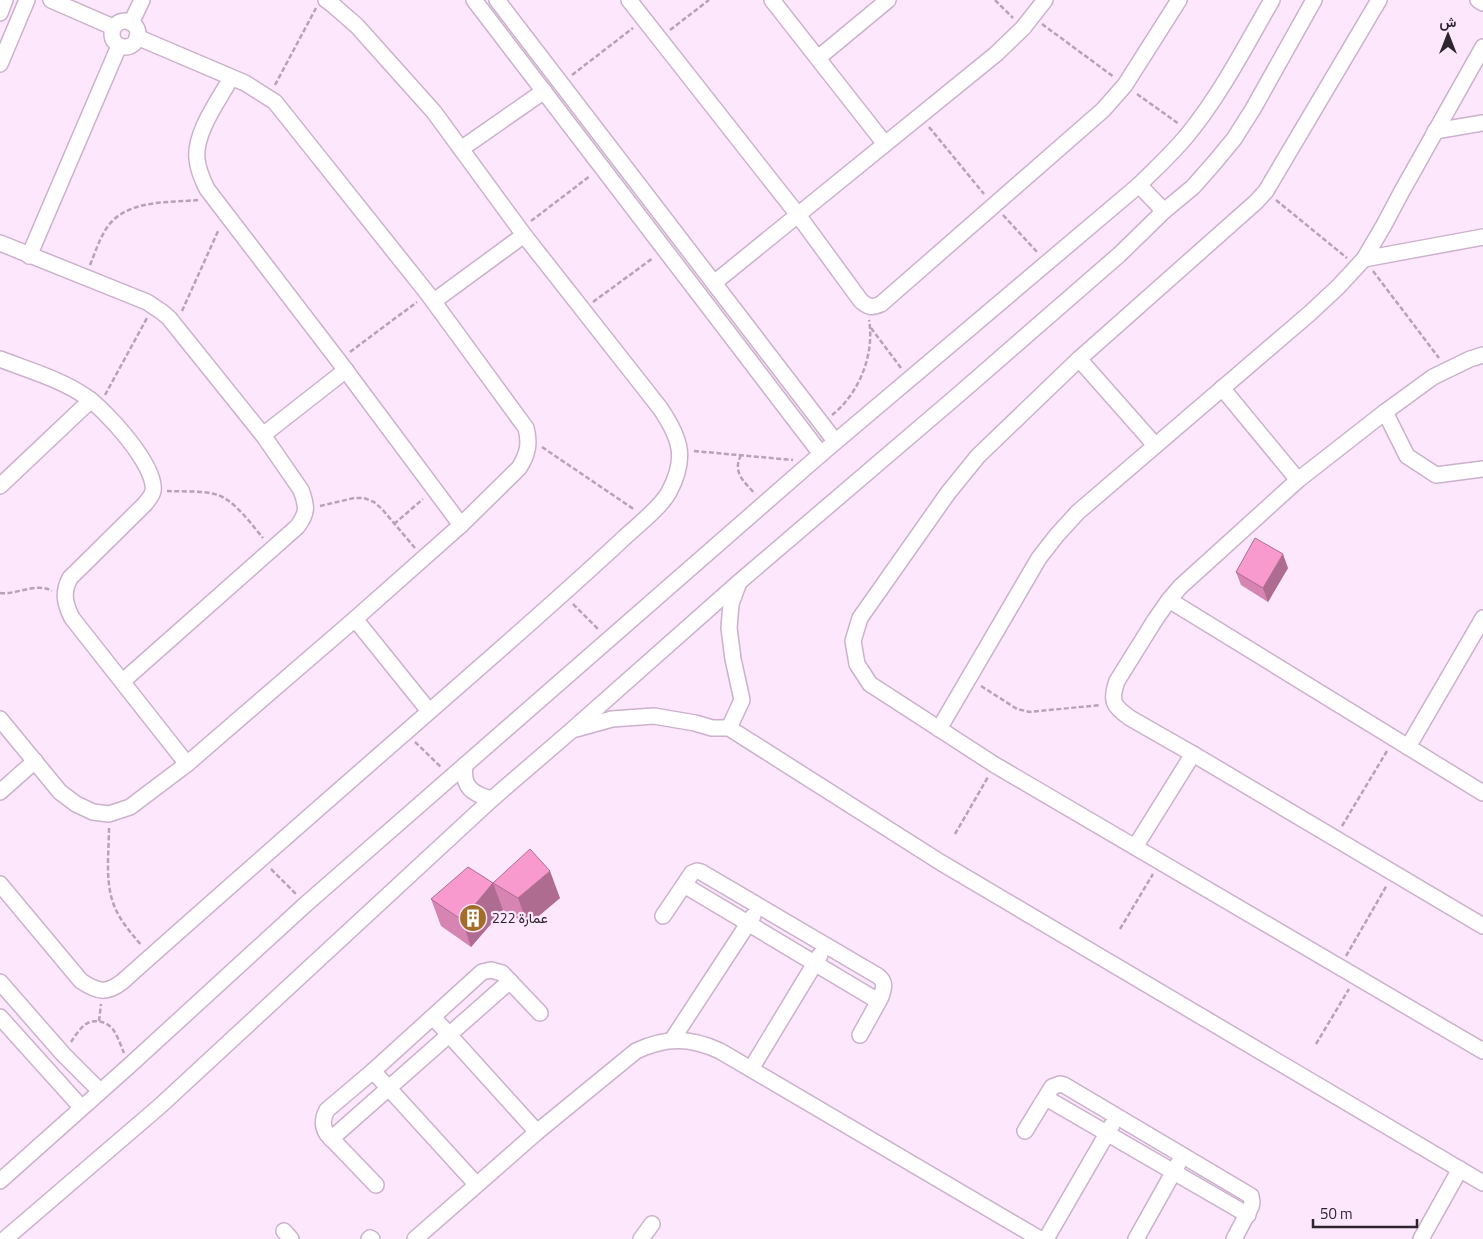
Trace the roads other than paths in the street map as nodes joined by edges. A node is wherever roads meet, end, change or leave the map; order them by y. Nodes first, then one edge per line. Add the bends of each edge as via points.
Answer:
1 (27, 0) edge
2 (50, 0) edge
3 (142, 0) edge
4 (497, 0) edge
5 (629, 0) edge
6 (772, 0) edge
7 (888, 0) edge
8 (1045, 0) edge
9 (1179, 0) edge
10 (1272, 0) edge
11 (1314, 0) edge
12 (1379, 0) edge
13 (1478, 0) edge
14 (476, 1) edge
15 (1483, 3) edge
16 (321, 4) edge
17 (131, 23) junction
18 (113, 27) junction
19 (137, 37) junction
20 (119, 46) junction
21 (1483, 46) edge
22 (818, 58) junction
23 (0, 64) edge
24 (231, 78) junction
25 (544, 91) junction
26 (1483, 123) edge
27 (1435, 131) junction
28 (885, 144) junction
29 (461, 149) junction
30 (1139, 185) junction
31 (642, 189) junction
32 (627, 201) junction
33 (1164, 211) junction
34 (798, 215) junction
35 (522, 232) junction
36 (1483, 237) edge
37 (0, 244) edge
38 (29, 256) junction
39 (1360, 263) junction
40 (714, 283) junction
41 (431, 298) junction
42 (1483, 355) edge
43 (0, 358) edge
44 (1079, 359) junction
45 (342, 365) junction
46 (1222, 388) junction
47 (95, 404) junction
48 (1385, 412) junction
49 (262, 435) junction
50 (835, 441) junction
51 (1155, 445) junction
52 (816, 458) junction
53 (1483, 470) edge
54 (1298, 480) junction
55 (0, 486) edge
56 (461, 525) junction
57 (738, 583) junction
58 (1169, 600) junction
59 (1483, 618) edge
60 (354, 619) junction
61 (123, 682) junction
62 (429, 711) junction
63 (0, 719) edge
64 (730, 728) junction
65 (939, 729) junction
66 (572, 730) junction
67 (1408, 747) junction
68 (1194, 754) junction
69 (35, 761) junction
70 (187, 764) junction
71 (465, 765) junction
72 (0, 792) edge
73 (1483, 793) edge
74 (492, 799) junction
75 (1135, 847) junction
76 (0, 884) edge
77 (684, 885) junction
78 (759, 906) junction
79 (663, 916) dead end
80 (748, 923) junction
81 (1483, 926) edge
82 (826, 945) junction
83 (816, 963) junction
84 (510, 981) junction
85 (0, 982) edge
86 (878, 1000) junction
87 (540, 1013) dead end
88 (433, 1017) junction
89 (3, 1026) edge
90 (449, 1034) junction
91 (860, 1035) dead end
92 (672, 1040) junction
93 (1483, 1051) edge
94 (751, 1069) junction
95 (373, 1071) junction
96 (388, 1088) junction
97 (100, 1091) junction
98 (1046, 1098) junction
99 (82, 1107) junction
100 (1116, 1117) junction
101 (1025, 1131) dead end
102 (537, 1132) junction
103 (1107, 1134) junction
104 (331, 1139) junction
105 (1182, 1156) junction
106 (1460, 1169) junction
107 (1173, 1172) junction
108 (0, 1180) edge
109 (1483, 1182) edge
110 (476, 1184) junction
111 (376, 1185) dead end
112 (1248, 1215) junction
113 (652, 1224) dead end
114 (5, 1239) edge
115 (415, 1239) edge
116 (641, 1239) edge
117 (1040, 1239) edge
118 (1046, 1239) edge
119 (1136, 1239) edge
120 (1234, 1239) edge
121 (1421, 1239) edge

1 - 23 street
2 - 18 street
3 - 17 street
4 - 31 street
5 - 34 street
6 - 22 street
7 - 22 street
8 - 28 street via 1028,23 996,54
9 - 34 street via 1125,85 1103,110 881,304 866,306
10 - 30 street via 1190,132
11 - 33 street via 1234,139 1193,187
12 - 44 street via 1266,191
13 - 15 street
14 - 25 street
16 - 29 street via 333,5 357,26 434,112
17 - 18 street via 121,21
17 - 19 street via 137,29
18 - 20 street via 112,38
19 - 20 street via 130,46
19 - 24 street
20 - 38 street
21 - 27 street
22 - 28 street
24 - 41 street via 275,102
24 - 45 street via 198,141 196,158 200,174 214,199
25 - 29 street
25 - 32 street
26 - 27 street
27 - 39 street
28 - 34 street
29 - 35 street
30 - 33 street
30 - 50 street
31 - 32 street
31 - 40 street
32 - 52 street
33 - 57 street via 958,395
34 - 40 street
35 - 41 street
35 - 62 street via 670,422 681,460 667,495 647,517
36 - 39 street
37 - 38 street
38 - 49 street via 162,312
39 - 46 street via 1309,314
40 - 50 street
41 - 56 street via 526,428 529,438 529,449 520,468
42 - 48 street via 1433,377
43 - 47 street via 75,390
44 - 51 street
44 - 65 street via 965,471 860,618 854,641 857,664 870,684
45 - 49 street
45 - 56 street
46 - 51 street
46 - 54 street
47 - 55 street
47 - 61 street via 120,430 146,466 153,490 145,504 70,578 64,597 72,618
48 - 53 street via 1408,456 1436,474
48 - 54 street
49 - 61 street via 301,490 306,509 303,519
50 - 52 street
51 - 65 street via 1078,512 1039,558
52 - 71 street
54 - 58 street
56 - 60 street
57 - 64 street via 731,604 729,628 742,700
57 - 66 street
58 - 67 street
58 - 68 street via 1117,681 1114,703 1130,718
59 - 67 street
60 - 62 street
60 - 70 street
61 - 70 street
62 - 76 street via 112,989 102,990 81,981
63 - 69 street
64 - 66 street via 712,728 654,716 612,719
64 - 106 street via 940,862
65 - 75 street
66 - 74 street
67 - 73 street
68 - 75 street
68 - 81 street
69 - 70 street via 60,792 76,804 93,812 109,814 130,807
69 - 72 street
71 - 74 street via 466,783 471,790 478,796
71 - 97 street
74 - 114 street via 160,1106
75 - 93 street
77 - 78 street via 692,873 701,872
77 - 79 street
77 - 80 street
78 - 80 street
78 - 82 street
80 - 83 street
80 - 92 street
82 - 83 street
82 - 86 street via 883,979
83 - 86 street
83 - 94 street
84 - 87 street
84 - 88 street via 499,971 482,972
84 - 90 street
85 - 97 street
86 - 91 street
88 - 90 street
88 - 95 street
89 - 99 street
90 - 96 street
90 - 102 street
92 - 94 street via 709,1046
92 - 102 street via 636,1051
94 - 117 street
95 - 96 street
95 - 104 street via 327,1110 322,1122
96 - 104 street
96 - 110 street
97 - 99 street
98 - 100 street via 1052,1087 1064,1085
98 - 101 street
98 - 103 street
99 - 108 street
100 - 103 street
100 - 105 street
102 - 110 street
103 - 107 street
103 - 118 street
104 - 111 street
105 - 107 street
105 - 112 street via 1250,1196 1252,1202
106 - 109 street
106 - 121 street
107 - 112 street
107 - 119 street
110 - 115 street
112 - 120 street
113 - 116 street

